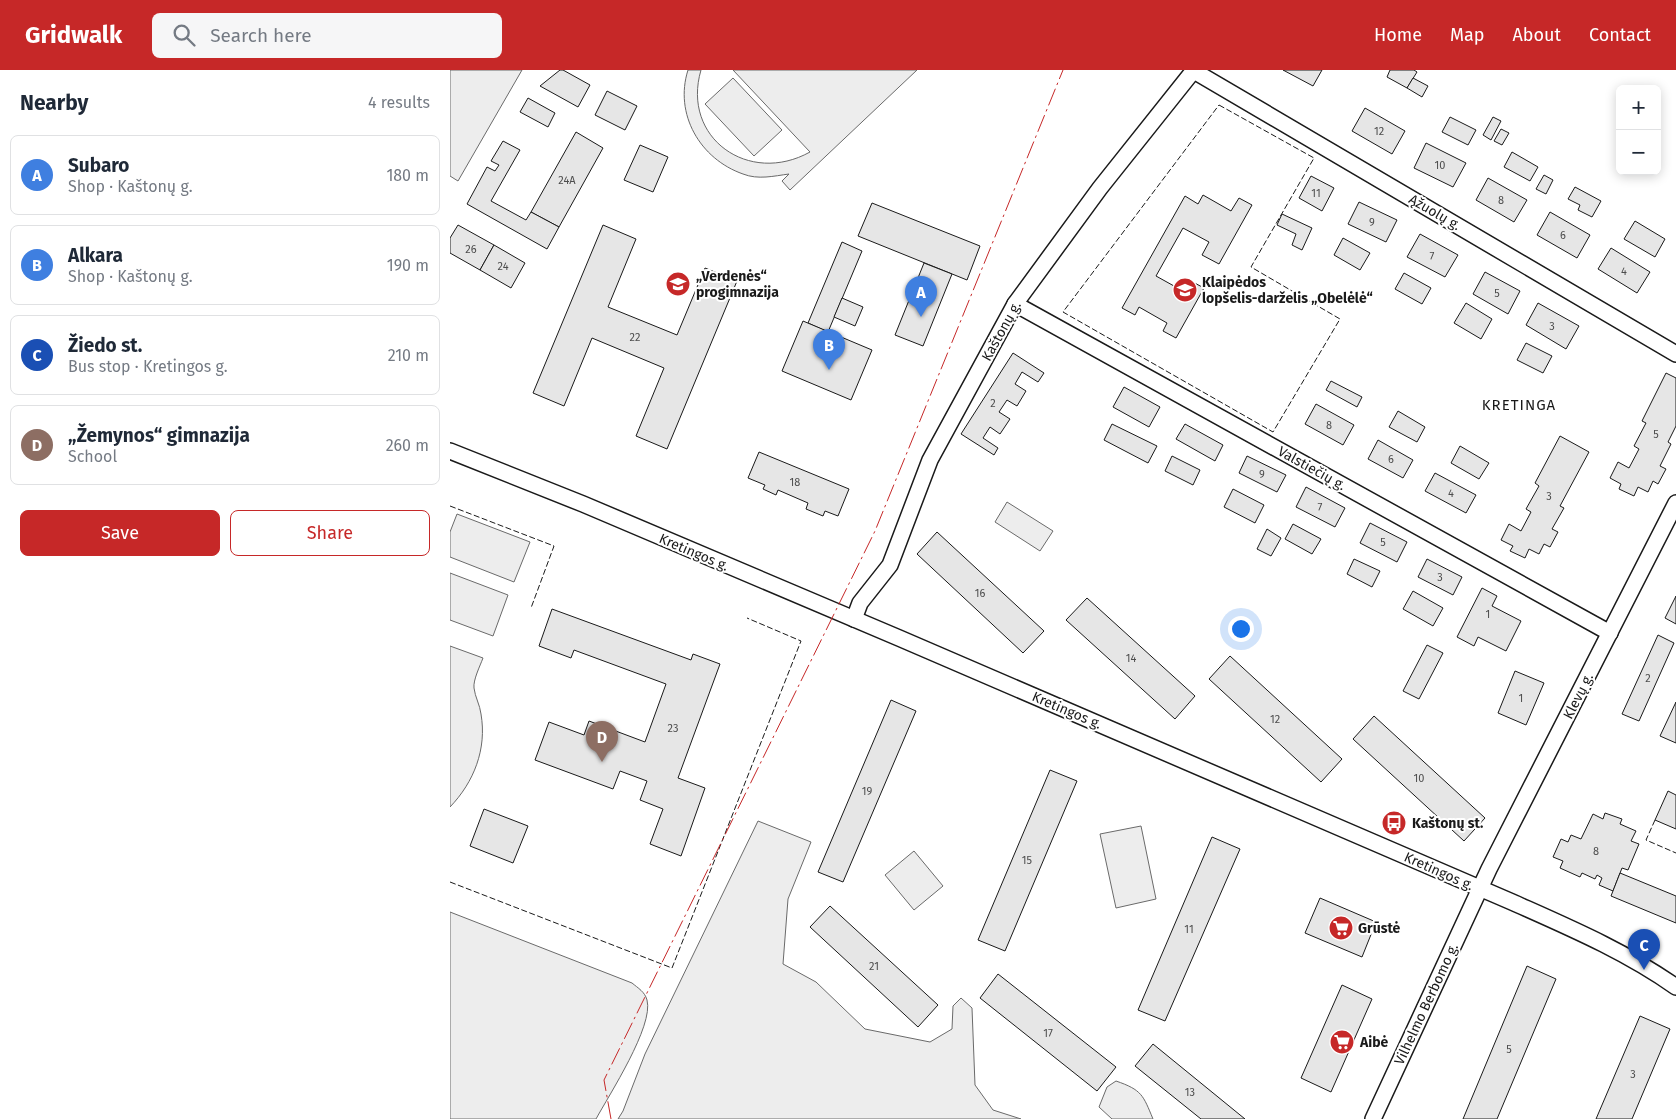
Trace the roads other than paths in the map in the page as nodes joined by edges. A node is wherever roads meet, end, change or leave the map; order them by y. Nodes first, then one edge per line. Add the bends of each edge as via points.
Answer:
1 (1194, 70) edge
2 (1015, 304) junction
3 (1676, 354) edge
4 (450, 450) edge
5 (1676, 503) edge
6 (854, 619) junction
7 (1610, 632) junction
8 (1480, 889) junction
9 (1676, 986) edge
10 (1373, 1119) edge

1 - 2 street, Kaštonų g. via 1100,188
1 - 3 street, Ąžuolų g.
2 - 6 street, Kaštonų g. via 930,460 890,565 860,603
2 - 7 street, Valstiečių g.
4 - 6 street, Kretingos g.
5 - 7 street, Klevų g.
6 - 8 street, Kretingos g.
7 - 8 street, Klevų g.
8 - 9 street, Kretingos g. via 1601,942
8 - 10 street, Vilhelmo Berbomo g.

